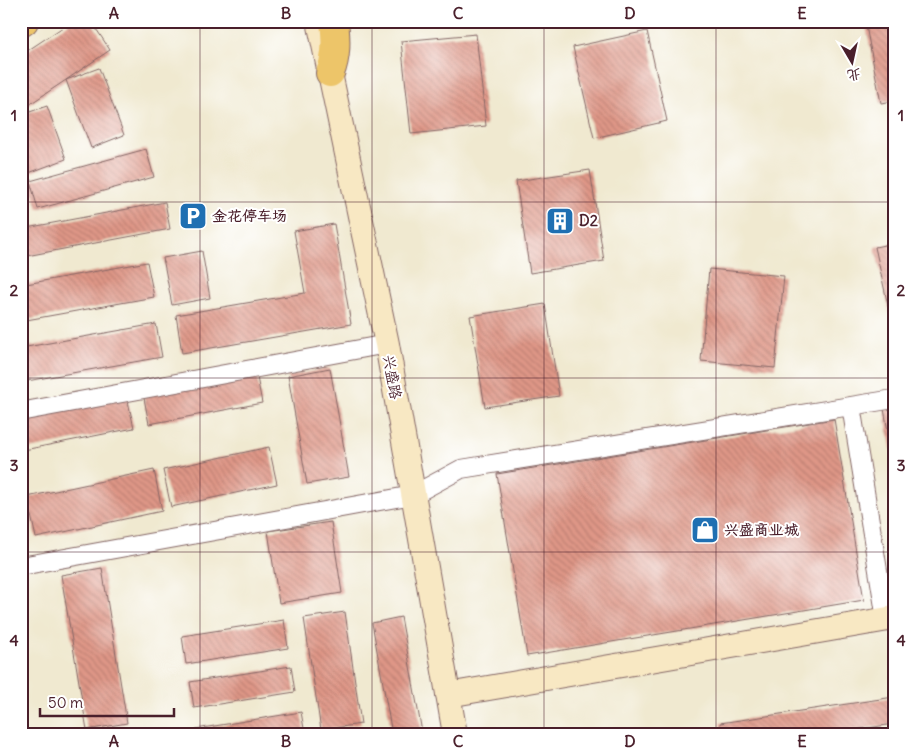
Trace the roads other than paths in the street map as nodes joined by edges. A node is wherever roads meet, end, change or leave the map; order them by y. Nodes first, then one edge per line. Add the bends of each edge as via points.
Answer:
1 (320, 21) edge
2 (334, 21) edge
3 (330, 73) junction
4 (387, 344) junction
5 (894, 399) edge
6 (851, 406) junction
7 (21, 407) edge
8 (413, 495) junction
9 (21, 566) edge
10 (890, 619) edge
11 (448, 695) junction
12 (455, 734) edge

1 - 3 street, 兴盛路
2 - 3 main road via 335,56
3 - 4 street, 兴盛路
4 - 7 street via 25,411
4 - 8 street, 兴盛路
5 - 6 street
6 - 8 street via 461,469
6 - 10 street
8 - 9 street
8 - 11 street, 兴盛路
10 - 11 street
11 - 12 street, 兴盛路

